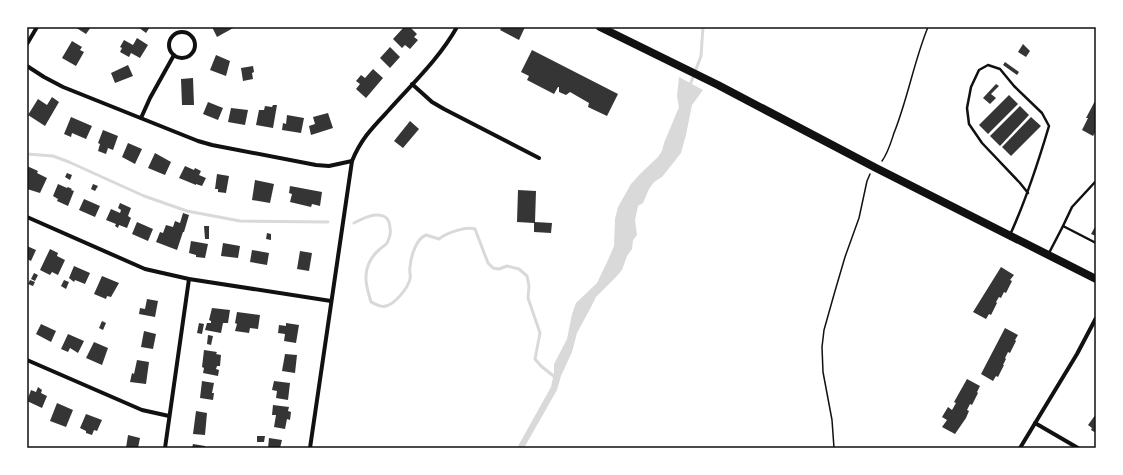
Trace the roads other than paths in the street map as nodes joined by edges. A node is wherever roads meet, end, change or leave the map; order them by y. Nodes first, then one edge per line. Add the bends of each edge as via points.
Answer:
1 (38, 27) edge
2 (456, 27) edge
3 (600, 27) edge
4 (27, 44) edge
5 (174, 56) junction
6 (27, 66) edge
7 (412, 84) junction
8 (141, 118) junction
9 (539, 158) dead end
10 (352, 161) junction
11 (1096, 181) edge
12 (1028, 193) junction
13 (27, 217) edge
14 (1063, 226) junction
15 (1010, 235) junction
16 (1096, 243) edge
17 (1048, 255) junction
18 (189, 279) junction
19 (1096, 279) edge
20 (331, 301) junction
21 (1096, 318) edge
22 (27, 360) edge
23 (169, 416) junction
24 (1035, 423) junction
25 (164, 448) edge
26 (310, 448) edge
27 (1020, 448) edge
28 (1078, 448) edge

1 - 4 street
2 - 7 street via 444,48
3 - 15 main road
5 - 5 street via 185,58 194,51 194,40 190,35 179,33 170,40 170,51
5 - 8 street
6 - 8 street via 63,87
7 - 9 street via 444,109
7 - 10 street via 368,133
8 - 10 street via 198,141 224,148 316,165 329,166
10 - 20 street
11 - 14 lane via 1072,207
12 - 12 lane via 1049,126 1042,113 1000,69 988,64 979,70 971,87 967,108 969,124 982,143
12 - 15 lane
13 - 18 street via 145,269
14 - 16 lane
14 - 17 lane
15 - 17 main road
17 - 19 main road
18 - 20 street
18 - 23 street
20 - 26 street
21 - 24 street
22 - 23 street via 142,410
23 - 25 street
24 - 27 street
24 - 28 street

